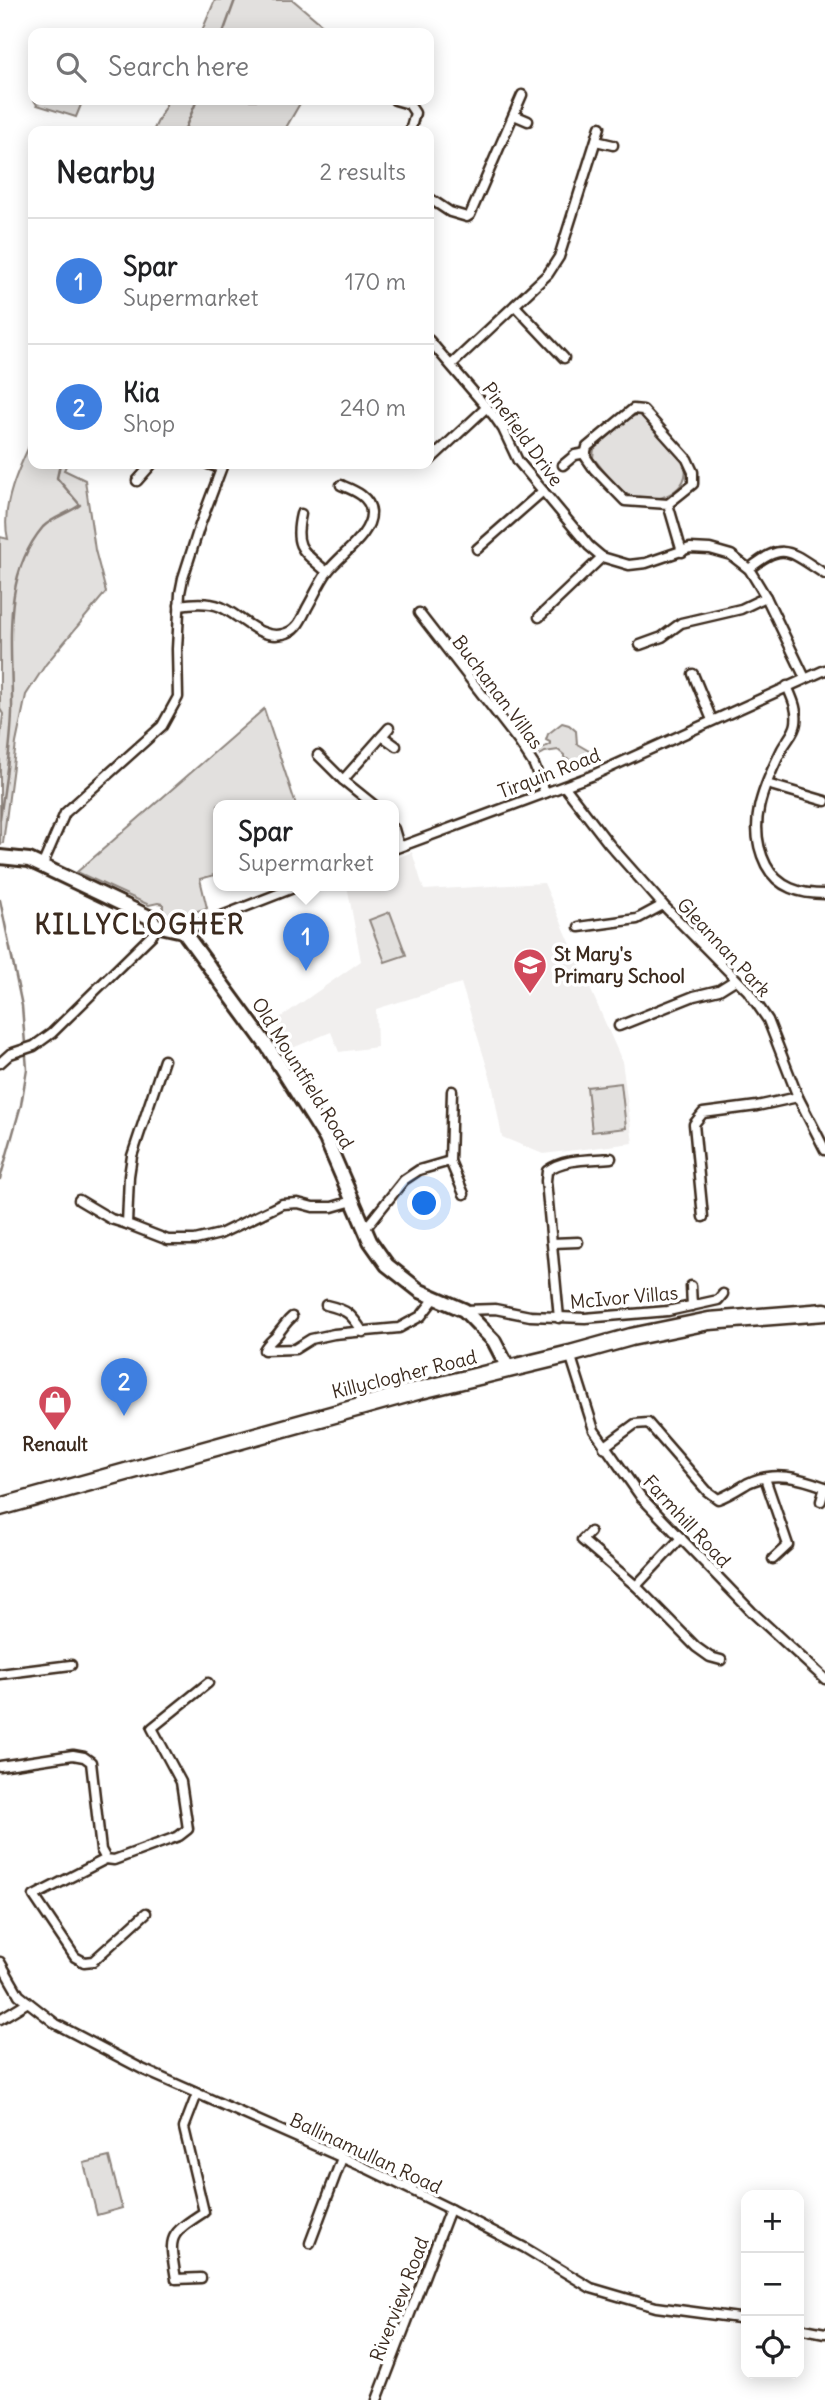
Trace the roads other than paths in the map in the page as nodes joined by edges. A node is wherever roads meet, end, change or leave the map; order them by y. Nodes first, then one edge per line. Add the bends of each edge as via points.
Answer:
1 (522, 95) dead end
2 (410, 105) edge
3 (513, 115) junction
4 (528, 121) dead end
5 (411, 126) edge
6 (600, 127) dead end
7 (596, 141) junction
8 (612, 145) dead end
9 (434, 202) edge
10 (515, 306) junction
11 (434, 346) edge
12 (564, 358) dead end
13 (451, 365) junction
14 (487, 407) junction
15 (586, 453) junction
16 (434, 456) edge
17 (564, 465) dead end
18 (148, 469) edge
19 (221, 469) edge
20 (137, 481) dead end
21 (341, 485) dead end
22 (543, 491) junction
23 (667, 504) junction
24 (301, 514) dead end
25 (477, 549) dead end
26 (682, 552) junction
27 (602, 557) junction
28 (749, 569) junction
29 (327, 572) junction
30 (825, 574) edge
31 (766, 597) junction
32 (179, 605) junction
33 (419, 613) dead end
34 (539, 617) dead end
35 (640, 645) dead end
36 (825, 670) edge
37 (693, 674) dead end
38 (805, 678) junction
39 (787, 686) junction
40 (712, 720) junction
41 (389, 728) dead end
42 (382, 736) junction
43 (396, 746) dead end
44 (318, 755) dead end
45 (343, 780) junction
46 (766, 784) junction
47 (565, 787) junction
48 (545, 793) junction
49 (367, 800) edge
50 (825, 801) edge
51 (399, 847) edge
52 (2, 857) edge
53 (42, 866) junction
54 (286, 891) edge
55 (825, 894) edge
56 (663, 905) junction
57 (156, 925) junction
58 (579, 927) dead end
59 (183, 931) junction
60 (735, 980) junction
61 (620, 1027) dead end
62 (164, 1060) dead end
63 (0, 1063) edge
64 (452, 1091) dead end
65 (798, 1097) junction
66 (825, 1150) edge
67 (611, 1158) dead end
68 (450, 1161) junction
69 (464, 1194) dead end
70 (79, 1200) dead end
71 (353, 1201) junction
72 (703, 1217) dead end
73 (127, 1224) junction
74 (365, 1229) junction
75 (578, 1242) dead end
76 (552, 1243) junction
77 (691, 1286) dead end
78 (723, 1294) dead end
79 (435, 1298) junction
80 (326, 1305) dead end
81 (692, 1306) junction
82 (464, 1310) junction
83 (825, 1312) edge
84 (292, 1317) dead end
85 (559, 1318) junction
86 (363, 1332) junction
87 (570, 1354) junction
88 (509, 1370) junction
89 (604, 1447) junction
90 (765, 1478) junction
91 (825, 1487) edge
92 (821, 1501) dead end
93 (0, 1507) edge
94 (590, 1532) dead end
95 (681, 1538) junction
96 (774, 1559) dead end
97 (636, 1586) junction
98 (722, 1660) dead end
99 (71, 1665) dead end
100 (0, 1674) edge
101 (825, 1679) edge
102 (208, 1683) dead end
103 (0, 1766) edge
104 (106, 1859) junction
105 (146, 1913) dead end
106 (0, 1962) edge
107 (28, 2002) junction
108 (0, 2019) edge
109 (197, 2094) junction
110 (342, 2158) junction
111 (450, 2209) junction
112 (310, 2243) dead end
113 (201, 2278) dead end
114 (741, 2318) edge
115 (804, 2329) edge
116 (825, 2333) edge
117 (377, 2400) edge

1 - 3 street
2 - 5 street via 415,113
3 - 4 street
3 - 9 street via 470,215 457,216
6 - 7 street
7 - 8 street
7 - 10 street via 559,257
10 - 12 street
10 - 13 street
11 - 13 street, Pinefield Drive
13 - 14 street, Pinefield Drive
14 - 16 street
14 - 22 street, Pinefield Drive via 518,461
15 - 17 street via 575,455
15 - 23 street via 594,469 625,501
15 - 23 street via 618,420 633,409 643,410 693,472 692,484
18 - 20 street
19 - 32 street via 183,578
21 - 29 street via 369,503 370,523
22 - 25 street
22 - 27 street, Pinefield Drive
23 - 26 street
24 - 29 street via 298,542
26 - 27 street via 646,564 629,565
26 - 28 street via 710,549 732,555
27 - 34 street
28 - 30 street via 765,556 788,551
28 - 31 street
29 - 32 street via 300,623 282,635 262,632 210,604
31 - 35 street via 741,609 681,623
31 - 38 street
32 - 53 street via 178,697 173,708 162,726 65,813
33 - 48 street, Buchanan Villas via 519,742
36 - 38 street, Tirquin Road
37 - 40 street
38 - 39 street, Tirquin Road
39 - 40 street, Tirquin Road
39 - 46 street via 797,712 796,726
40 - 47 street, Tirquin Road
41 - 42 street
42 - 43 street
42 - 45 street
44 - 45 street
45 - 49 street
46 - 50 street
46 - 55 street via 756,815 759,845 769,871 793,890
47 - 48 street, Tirquin Road
47 - 56 street, Gleannan Park
48 - 51 street, Tirquin Road
52 - 53 street
53 - 57 street via 149,917
54 - 59 street
56 - 58 street via 637,919
56 - 60 street, Gleannan Park
57 - 59 street
57 - 63 street via 153,934 52,1033
59 - 71 street, Old Mountfield Road via 268,1047 326,1139
60 - 61 street
60 - 65 street, Gleannan Park via 768,1020
62 - 73 street via 132,1156
64 - 68 street
65 - 66 street, Gleannan Park
65 - 72 street via 702,1113 695,1124
67 - 76 street, McIvor Villas via 567,1162 547,1171
68 - 69 street
68 - 74 street via 419,1170 404,1180
70 - 73 street
71 - 73 street via 332,1207 282,1204 220,1234 195,1240 168,1240
71 - 74 street, Old Mountfield Road
74 - 79 street, Old Mountfield Road via 387,1265 408,1284
75 - 76 street
76 - 85 street, McIvor Villas
77 - 81 street, McIvor Villas
78 - 81 street, McIvor Villas via 718,1300
79 - 82 street, Old Mountfield Road
79 - 86 street via 421,1316 399,1328
80 - 86 street via 353,1315
81 - 85 street, McIvor Villas
82 - 85 street, McIvor Villas via 495,1309
82 - 88 street via 494,1341
83 - 87 highway, Killyclogher Road via 709,1321
84 - 86 street via 264,1350 295,1349 311,1339
87 - 88 highway, Killyclogher Road
87 - 89 street, Farmhill Road via 594,1430
88 - 93 highway, Killyclogher Road via 421,1390
89 - 90 street via 635,1424 648,1423 718,1499
89 - 95 street, Farmhill Road via 641,1497
90 - 91 street via 799,1478
90 - 96 street via 788,1545
91 - 92 street
94 - 97 street via 582,1541
95 - 97 street
95 - 101 street, Farmhill Road
97 - 98 street via 696,1647
99 - 100 street
102 - 104 street via 152,1728 181,1782 188,1829 114,1860
103 - 104 street via 73,1755 91,1762 101,1850
104 - 105 street via 34,1896 75,1957 93,1961
106 - 107 street, Ballinamullan Road
107 - 108 street
107 - 109 street, Ballinamullan Road via 56,2024
109 - 110 street, Ballinamullan Road
109 - 113 street via 184,2128 204,2211 177,2229 170,2244 176,2279
110 - 111 street, Ballinamullan Road
110 - 112 street
111 - 114 street, Ballinamullan Road via 591,2288 656,2306
111 - 117 street, Riverview Road
115 - 116 street

